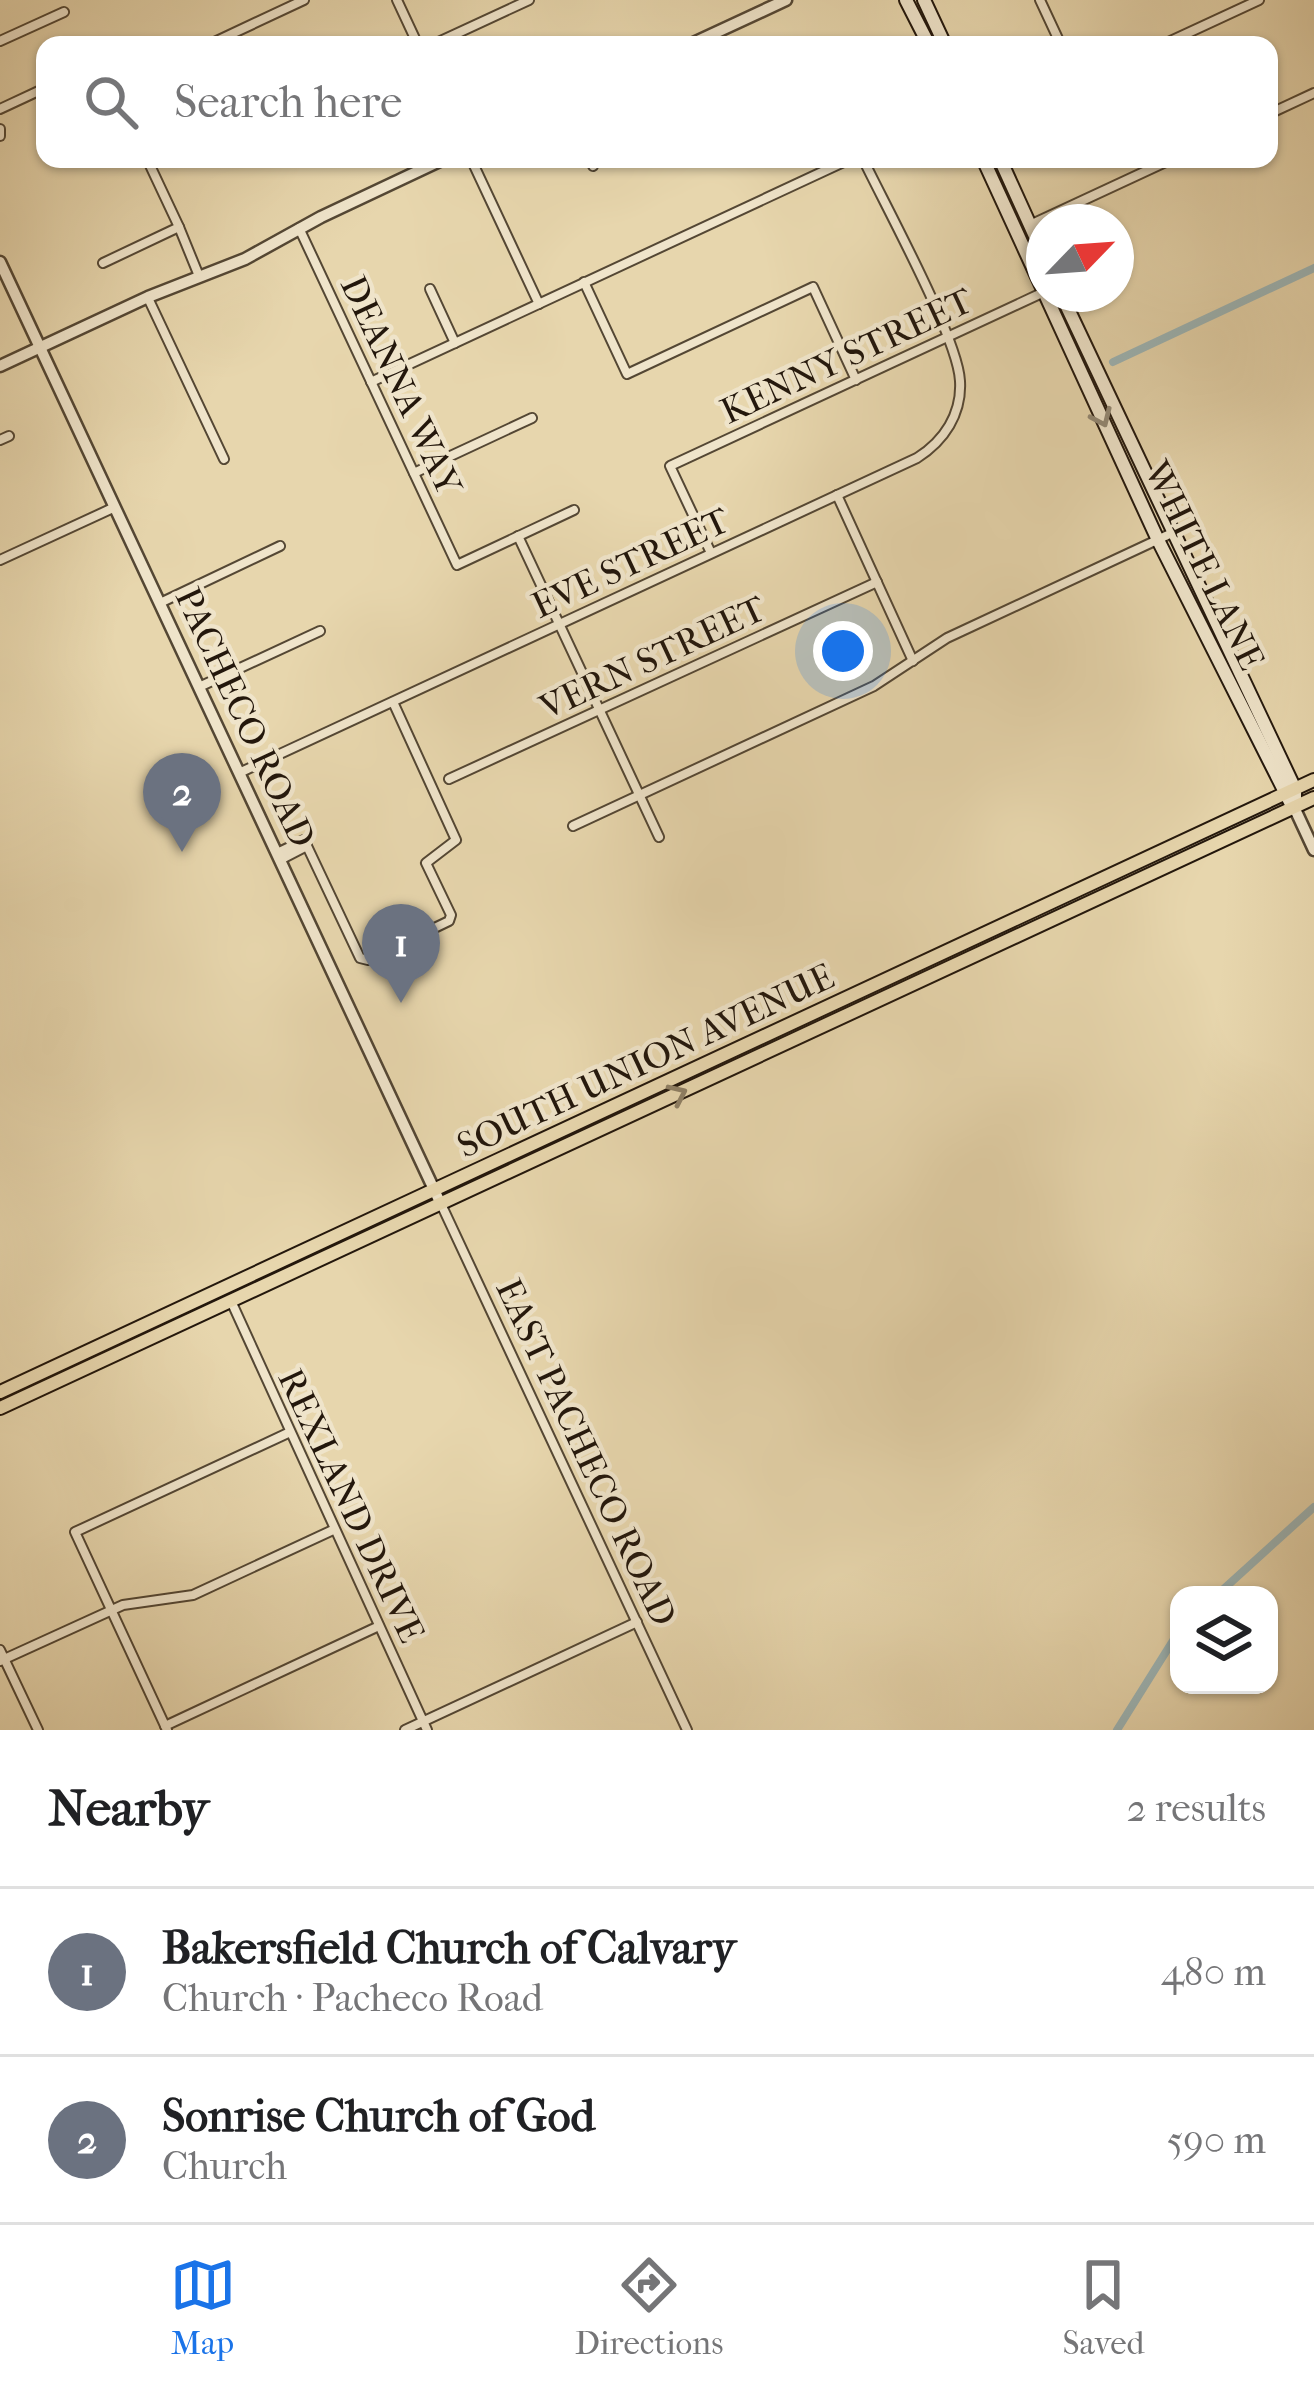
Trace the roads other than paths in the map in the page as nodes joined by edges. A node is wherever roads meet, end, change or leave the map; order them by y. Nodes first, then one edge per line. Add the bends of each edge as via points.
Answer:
1 (304, 0) edge
2 (397, 0) edge
3 (529, 0) edge
4 (786, 0) edge
5 (906, 0) edge
6 (924, 0) edge
7 (1040, 0) edge
8 (1259, 0) edge
9 (64, 11) dead end
10 (227, 36) edge
11 (414, 36) edge
12 (451, 36) edge
13 (708, 36) edge
14 (924, 36) edge
15 (941, 36) edge
16 (1057, 36) edge
17 (1181, 36) edge
18 (0, 41) edge
19 (36, 92) edge
20 (1314, 93) edge
21 (0, 109) edge
22 (1278, 110) edge
23 (151, 168) edge
24 (425, 168) edge
25 (475, 168) edge
26 (831, 168) edge
27 (867, 168) edge
28 (987, 168) edge
29 (1004, 168) edge
30 (1153, 168) edge
31 (1075, 204) edge
32 (1026, 216) edge
33 (179, 227) junction
34 (299, 228) junction
35 (1026, 253) edge
36 (0, 262) edge
37 (103, 263) dead end
38 (199, 278) junction
39 (584, 282) junction
40 (430, 290) dead end
41 (148, 297) junction
42 (1026, 300) edge
43 (539, 304) junction
44 (1053, 312) edge
45 (1069, 312) edge
46 (946, 338) junction
47 (455, 343) junction
48 (40, 347) junction
49 (0, 366) edge
50 (856, 380) junction
51 (371, 382) junction
52 (532, 418) dead end
53 (224, 459) dead end
54 (414, 473) junction
55 (837, 495) junction
56 (115, 507) junction
57 (574, 510) dead end
58 (1172, 533) junction
59 (518, 536) junction
60 (1158, 540) junction
61 (280, 547) dead end
62 (711, 554) junction
63 (0, 560) edge
64 (877, 582) junction
65 (160, 603) junction
66 (559, 624) junction
67 (320, 631) dead end
68 (914, 661) junction
69 (199, 688) junction
70 (393, 702) junction
71 (600, 711) junction
72 (239, 773) junction
73 (448, 779) dead end
74 (1314, 780) edge
75 (1290, 792) junction
76 (639, 795) junction
77 (1314, 798) edge
78 (1294, 807) junction
79 (573, 826) dead end
80 (659, 837) dead end
81 (1167, 850) junction
82 (1314, 850) edge
83 (278, 856) junction
84 (1106, 894) junction
85 (1050, 905) junction
86 (989, 949) junction
87 (935, 958) junction
88 (875, 1002) junction
89 (818, 1012) junction
90 (760, 1055) junction
91 (438, 1197) junction
92 (230, 1294) junction
93 (0, 1392) edge
94 (0, 1408) edge
95 (288, 1433) junction
96 (333, 1530) junction
97 (111, 1609) junction
98 (637, 1622) junction
99 (379, 1626) junction
100 (2, 1657) edge
101 (425, 1726) edge
102 (166, 1728) edge
103 (38, 1730) edge
104 (405, 1730) edge
105 (687, 1730) edge

1 - 10 street
2 - 11 street
3 - 12 street
4 - 13 street
5 - 14 main road
6 - 15 main road
7 - 16 street
8 - 17 street
9 - 18 street
19 - 21 street
20 - 22 street
23 - 33 street
24 - 34 street
25 - 43 street
26 - 39 street
27 - 46 street, EVE STREET
28 - 35 main road, WHITE LANE
29 - 32 main road
30 - 31 street
33 - 37 street
33 - 38 street
34 - 38 street
34 - 51 street, DEANNA WAY
36 - 48 street, PACHECO ROAD
38 - 41 street
39 - 43 street
39 - 50 street via 627,374 813,287
40 - 47 street
41 - 48 street
41 - 53 street
42 - 46 street, KENNY STREET
43 - 47 street
44 -> 60 main road, WHITE LANE
45 - 58 main road, WHITE LANE
46 - 50 street, KENNY STREET
46 - 55 street, EVE STREET via 960,395 944,436 917,458
47 - 51 street
48 - 49 street
48 - 56 street, PACHECO ROAD
50 - 62 street, KENNY STREET via 670,466
51 - 54 street, DEANNA WAY
52 - 54 street
54 - 59 street, DEANNA WAY via 457,565
55 - 62 street, EVE STREET
55 - 64 street
56 - 63 street
56 - 65 street, PACHECO ROAD
57 - 59 street
58 - 60 street
58 - 75 main road, WHITE LANE
59 - 66 street
60 - 68 street
60 - 75 main road, WHITE LANE
61 - 65 street
62 - 66 street, EVE STREET
64 - 68 street
64 - 71 street, VERN STREET
65 - 69 street, PACHECO ROAD
66 - 70 street, EVE STREET
66 - 71 street
67 - 69 street
68 - 76 street
69 - 72 street, PACHECO ROAD
70 - 72 street, EVE STREET
70 - 83 street via 457,840 426,863 449,921 360,958 307,846
71 - 73 street, VERN STREET
71 - 76 street
72 - 83 street, PACHECO ROAD
74 - 75 main road, SOUTH UNION AVENUE
75 - 78 main road, WHITE LANE
75 - 81 main road, SOUTH UNION AVENUE
76 - 79 street
76 - 80 street
77 - 78 main road, SOUTH UNION AVENUE
78 - 82 street
78 - 84 main road, SOUTH UNION AVENUE
81 - 84 main road via 1108,885
81 - 85 main road, SOUTH UNION AVENUE
83 - 91 street, PACHECO ROAD
84 - 86 main road, SOUTH UNION AVENUE
85 - 86 main road
85 - 87 main road, SOUTH UNION AVENUE
86 - 88 main road, SOUTH UNION AVENUE
87 - 88 main road via 875,993
87 - 89 main road, SOUTH UNION AVENUE
88 - 90 main road, SOUTH UNION AVENUE
89 - 90 main road via 818,1020
89 - 91 main road, SOUTH UNION AVENUE
91 -> 90 main road, SOUTH UNION AVENUE
91 - 92 main road, SOUTH UNION AVENUE
91 - 92 main road, SOUTH UNION AVENUE via 310,1248
91 - 98 street, EAST PACHECO ROAD
92 - 93 main road, SOUTH UNION AVENUE
92 - 94 main road
92 - 95 street, REXLAND DRIVE
95 - 96 street, REXLAND DRIVE
95 - 97 street via 75,1532
96 - 97 street via 193,1594
96 - 99 street, REXLAND DRIVE
97 - 100 street
97 - 102 street
98 - 101 street
98 - 105 street, EAST PACHECO ROAD
99 - 101 street, REXLAND DRIVE
99 - 102 street
100 - 103 street
101 - 104 street

